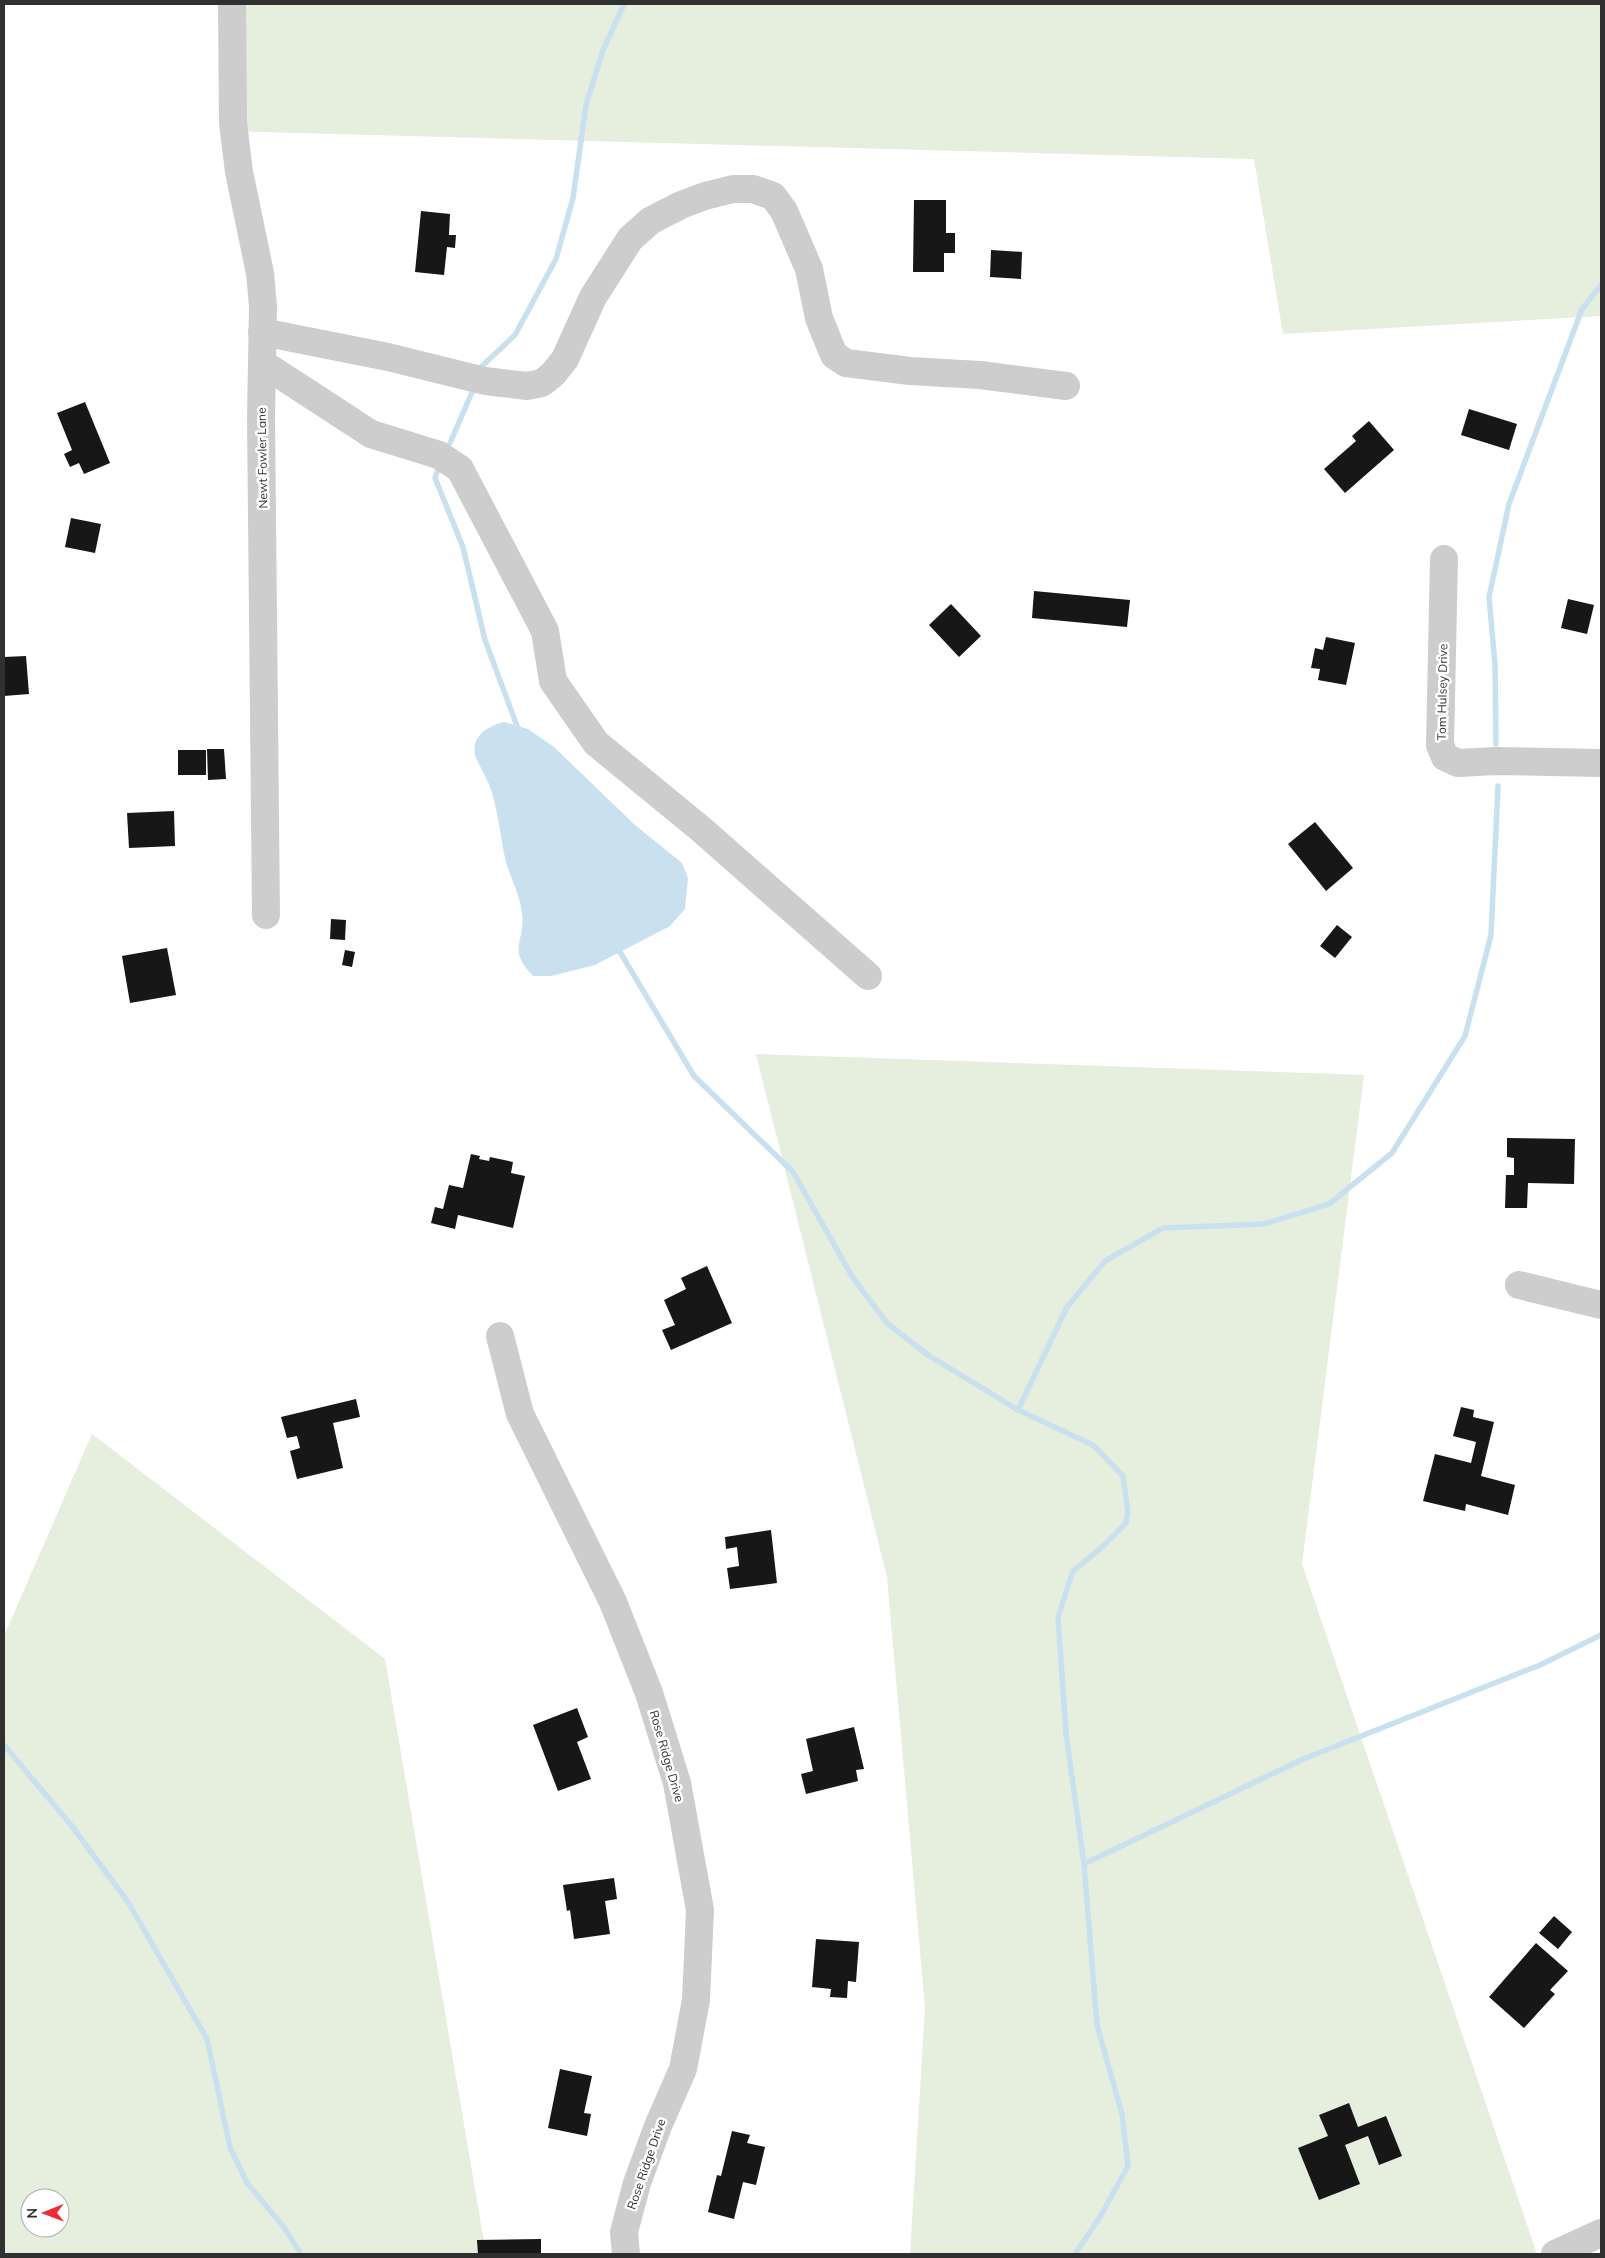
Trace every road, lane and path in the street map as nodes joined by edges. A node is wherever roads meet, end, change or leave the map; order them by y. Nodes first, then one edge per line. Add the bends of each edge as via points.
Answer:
1 (232, 4) edge
2 (262, 332) junction
3 (262, 363) junction
4 (1066, 386) dead end
5 (1444, 559) dead end
6 (1601, 763) edge
7 (266, 915) dead end
8 (868, 976) dead end
9 (1519, 1285) dead end
10 (1601, 1305) edge
11 (500, 1336) dead end
12 (1601, 2233) edge
13 (626, 2254) edge
14 (1555, 2254) edge

1 - 2 street, Newt Fowler Lane via 233,123 239,172 260,273
2 - 3 street, Newt Fowler Lane
2 - 4 street via 388,357 485,381 527,386 542,384 565,359 593,297 630,239 650,221 681,205 732,189 753,189 773,196 784,211 810,269 819,318 827,338 834,355 846,363
3 - 7 street, Newt Fowler Lane
3 - 8 street via 371,434 439,454 460,468 545,631 553,681 596,743 702,830
5 - 6 street, Tom Hulsey Drive via 1440,744 1445,757 1458,763
9 - 10 street
11 - 13 street, Rose Ridge Drive via 520,1414 613,1602 649,1693 677,1783 700,1910 696,2000 683,2069 637,2183 624,2232
12 - 14 street

